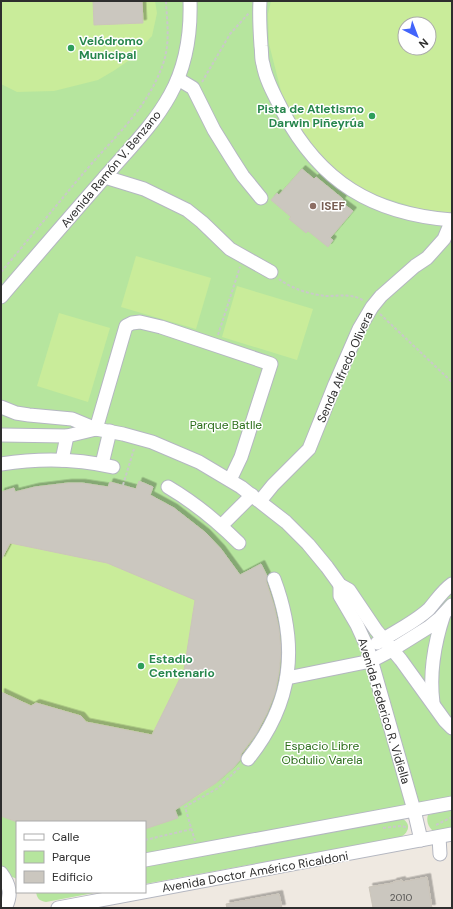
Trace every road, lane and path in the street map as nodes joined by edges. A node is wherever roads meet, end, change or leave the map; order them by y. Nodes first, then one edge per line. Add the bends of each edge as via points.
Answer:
1 (166, 1) edge
2 (190, 1) edge
3 (260, 1) edge
4 (250, 12) dead end
5 (178, 79) junction
6 (196, 94) junction
7 (105, 177) junction
8 (261, 198) dead end
9 (452, 220) edge
10 (243, 256) junction
11 (1, 272) edge
12 (271, 272) joint
13 (1, 297) edge
14 (372, 307) junction
15 (215, 346) junction
16 (452, 382) edge
17 (1, 407) edge
18 (96, 429) junction
19 (110, 431) junction
20 (1, 435) edge
21 (66, 436) junction
22 (137, 438) junction
23 (62, 460) junction
24 (1, 464) edge
25 (230, 480) junction
26 (123, 486) dead end
27 (168, 487) dead end
28 (256, 498) junction
29 (222, 525) junction
30 (239, 543) dead end
31 (274, 579) dead end
32 (452, 584) edge
33 (340, 585) junction
34 (448, 609) edge
35 (384, 639) junction
36 (392, 650) junction
37 (370, 655) junction
38 (287, 678) junction
39 (433, 705) junction
40 (452, 728) edge
41 (248, 758) joint
42 (452, 803) edge
43 (414, 810) junction
44 (192, 829) junction
45 (452, 834) edge
46 (439, 837) junction
47 (146, 840) edge
48 (421, 840) junction
49 (198, 850) junction
50 (440, 854) dead end
51 (146, 860) edge
52 (1, 873) edge
53 (16, 879) edge
54 (146, 892) edge
55 (138, 893) edge
56 (5, 908) edge
57 (58, 908) edge

1 - 11 path via 168,45 164,62 146,101
2 - 5 street, Avenida Ramón V. Benzano via 187,50
3 - 9 street via 262,63 266,76 296,135 320,165 341,183 398,212
4 - 6 path via 230,34
5 - 6 street via 193,88
5 - 7 street, Avenida Ramón V. Benzano via 149,126
6 - 8 street via 232,159
7 - 10 street via 144,189 187,210 230,249
7 - 13 street, Avenida Ramón V. Benzano
9 - 14 street, Senda Alfredo Olivera via 444,239 427,258 381,296
10 - 12 street
10 - 15 path
12 - 14 path via 284,283 300,290 325,296 351,295
14 - 16 path
14 - 28 street, Senda Alfredo Olivera via 359,329 309,449
15 - 18 street via 140,322 126,326
15 - 25 street via 271,364 241,457
17 - 18 street, Avenida Federico R. Vidiella via 29,415 72,419
18 - 19 street, Avenida Federico R. Vidiella
18 - 21 street, Avenida Federico R. Vidiella
19 - 22 street, Avenida Federico R. Vidiella
19 - 23 street via 107,465
20 - 21 street, Avenida Federico R. Vidiella
21 - 23 street
22 - 25 street, Avenida Federico R. Vidiella via 183,454
22 - 26 path
23 - 24 street
25 - 28 street, Avenida Federico R. Vidiella
27 - 29 street via 192,501
28 - 29 street, Senda Alfredo Olivera
28 - 33 street, Avenida Federico R. Vidiella via 308,544
29 - 30 street
31 - 38 street via 287,624
32 - 35 street via 428,609
33 - 35 street, Avenida Federico R. Vidiella via 349,590
33 - 37 street, Avenida Federico R. Vidiella via 340,596 357,625
34 - 36 street via 429,628
34 - 39 street via 433,655
35 - 36 street, Avenida Federico R. Vidiella
35 - 37 street
36 - 37 street
36 - 39 street, Avenida Federico R. Vidiella
37 - 38 street
37 - 43 street, Avenida Federico R. Vidiella
38 - 41 street via 283,696 269,729
39 - 40 street, Avenida Federico R. Vidiella
41 - 44 path via 218,788 185,807
42 - 43 street
43 - 48 street, Avenida Federico R. Vidiella
43 - 49 street
44 - 47 path
44 - 49 path
45 - 46 street, Avenida Doctor Américo Ricaldoni
46 - 48 street, Avenida Doctor Américo Ricaldoni
46 - 50 street
48 - 54 street, Avenida Doctor Américo Ricaldoni
49 - 51 street
52 - 53 street
52 - 56 street via 9,885 10,895
55 - 57 street, Avenida Doctor Américo Ricaldoni

